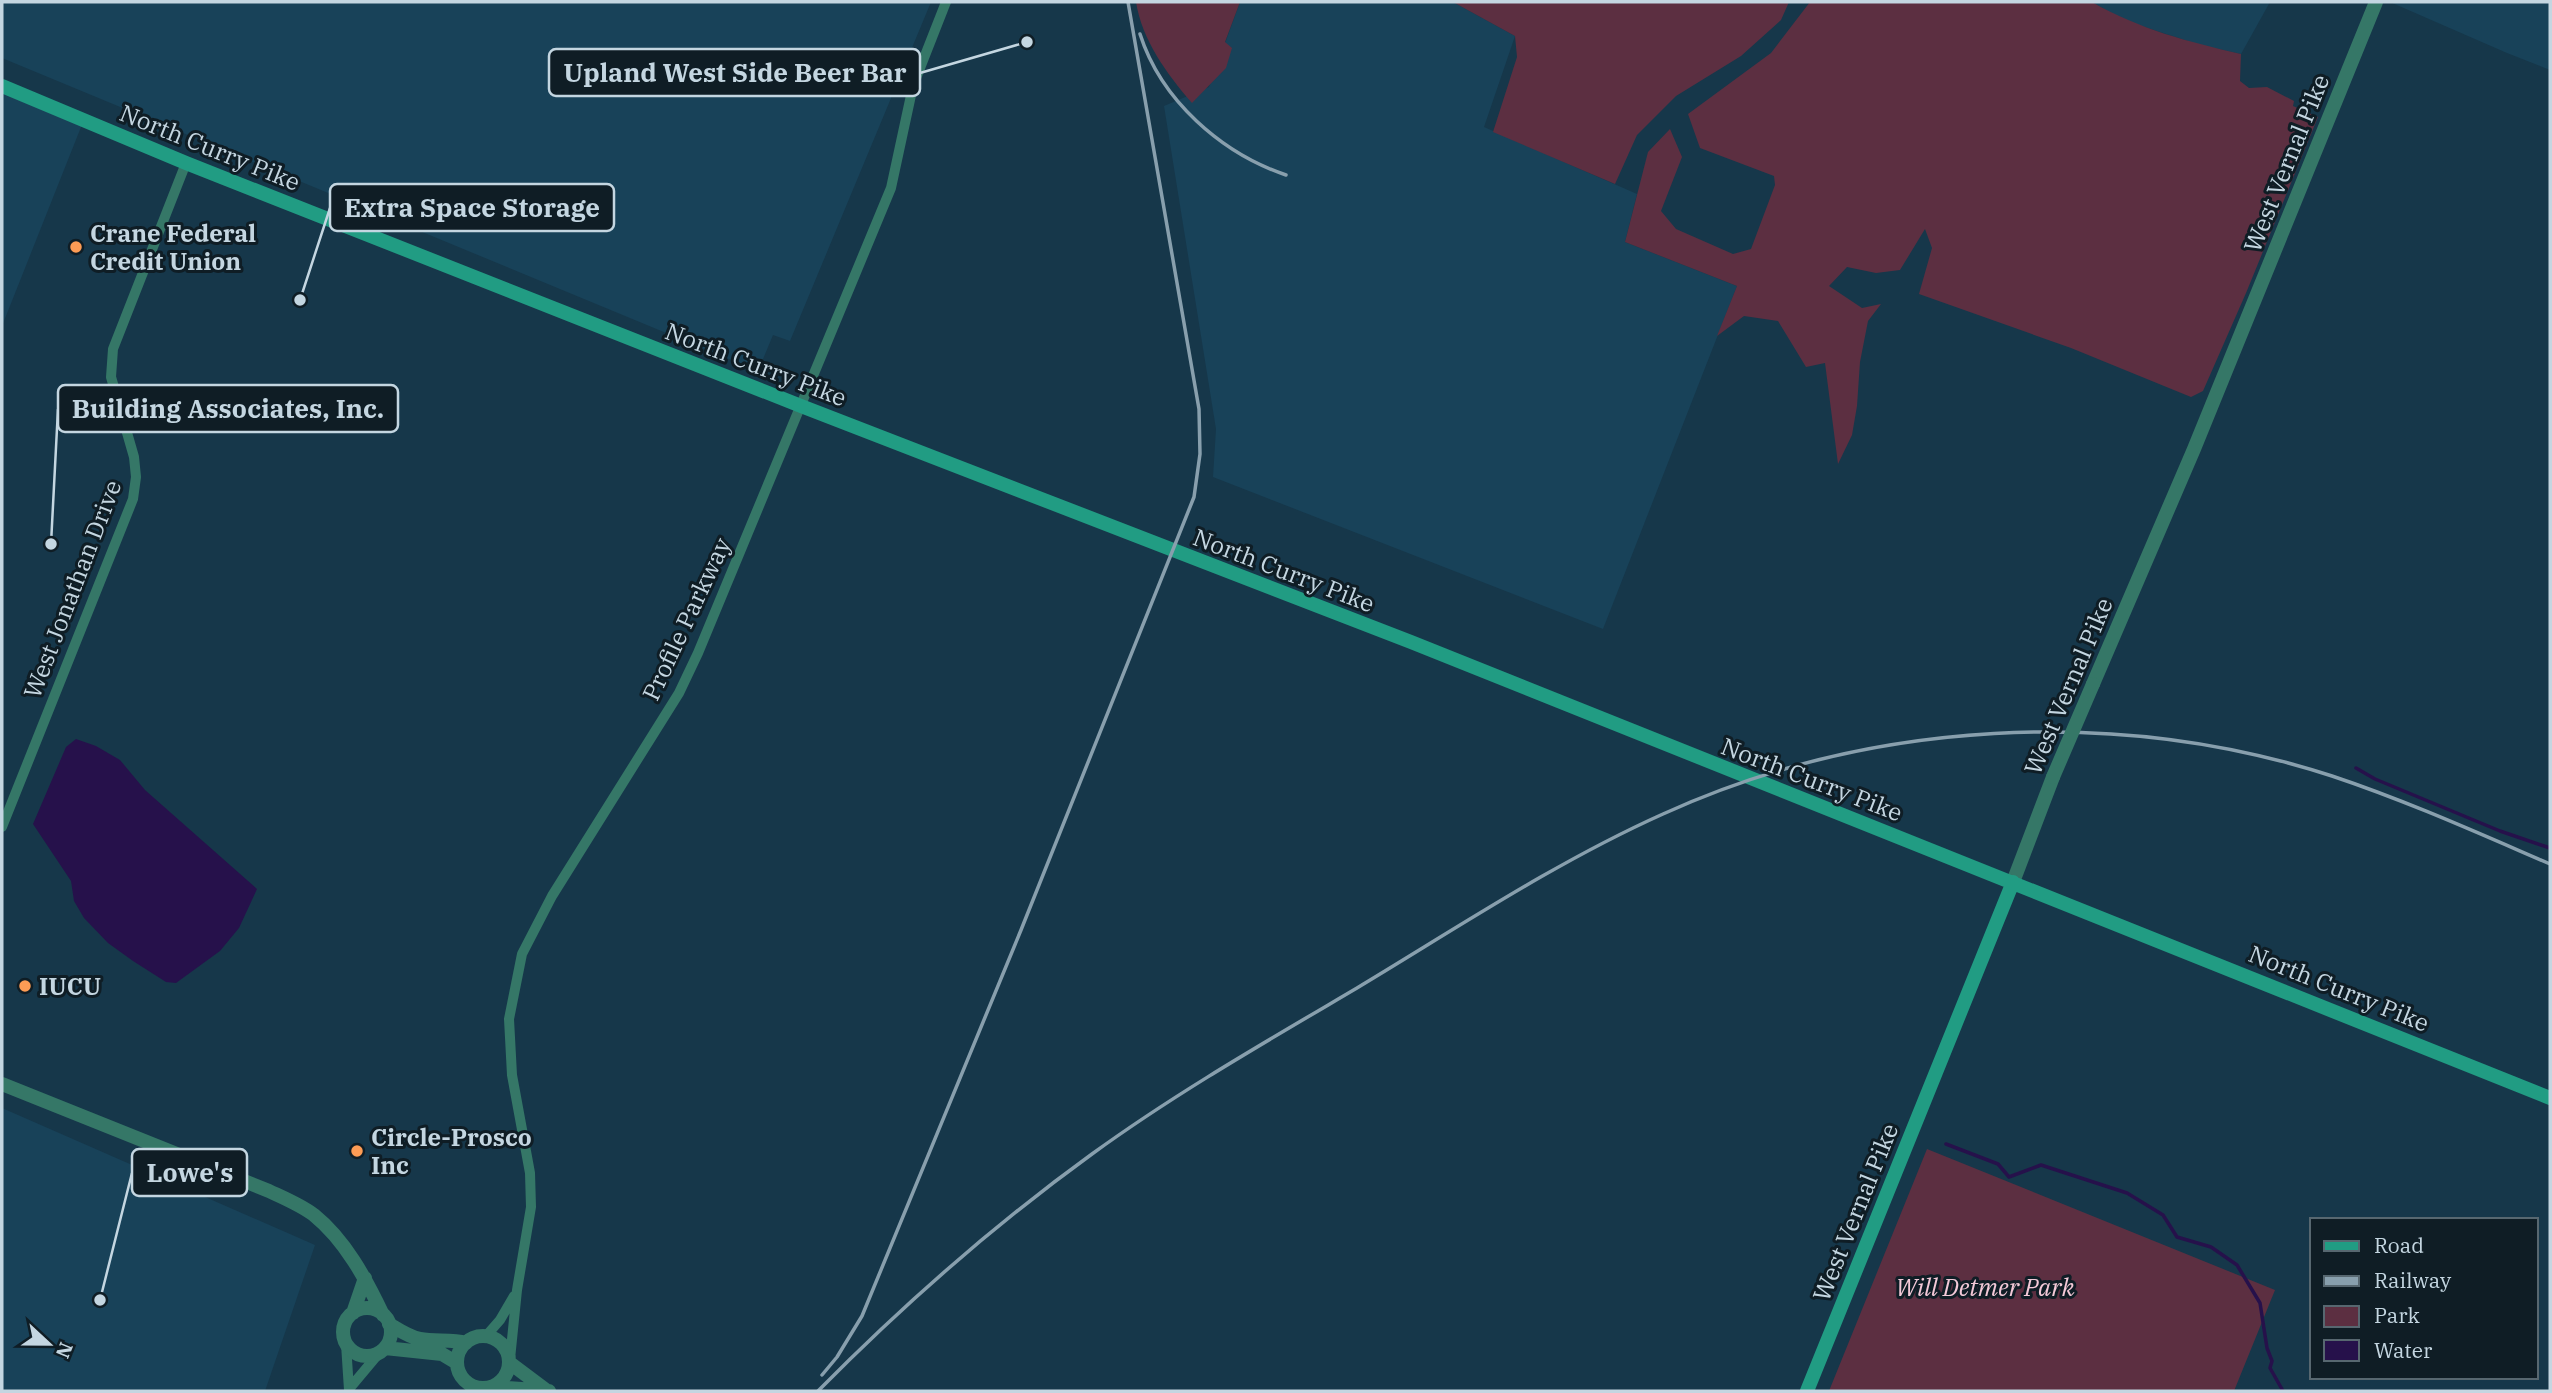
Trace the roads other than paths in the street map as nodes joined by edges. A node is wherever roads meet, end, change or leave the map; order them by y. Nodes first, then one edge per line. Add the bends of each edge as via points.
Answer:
1 (946, 2) edge
2 (2376, 2) edge
3 (2, 86) edge
4 (186, 163) junction
5 (801, 406) junction
6 (2, 827) edge
7 (2013, 882) junction
8 (2, 1084) edge
9 (2550, 1098) edge
10 (365, 1278) junction
11 (517, 1290) junction
12 (353, 1313) junction
13 (386, 1319) junction
14 (486, 1336) junction
15 (466, 1343) junction
16 (346, 1344) junction
17 (382, 1350) junction
18 (510, 1361) junction
19 (457, 1363) junction
20 (494, 1387) junction
21 (349, 1390) edge
22 (548, 1391) edge
23 (1807, 1391) edge

1 - 5 street, Profile Parkway via 913,86 891,188
2 - 7 street, West Vernal Pike, bridge
3 - 4 main road, North Curry Pike
4 - 5 main road, North Curry Pike
4 - 6 street, West Jonathan Drive via 113,349 111,377 134,457 133,499
5 - 7 main road, North Curry Pike
5 - 11 street, Profile Parkway via 679,693 552,896 522,954 509,1019 512,1075 530,1173 531,1207
7 - 9 main road, North Curry Pike
7 - 23 main road, West Vernal Pike
8 - 10 street via 293,1202 333,1234
10 - 12 street
10 - 13 street
11 - 14 street, Profile Parkway
11 - 18 street, Profile Parkway
12 - 13 street via 372,1309
12 - 16 street via 343,1331
13 - 15 street via 422,1340
13 - 17 street via 390,1336
14 - 15 street
14 - 18 street via 502,1343
15 - 19 street
16 - 17 street via 358,1354
16 - 21 street
17 - 19 street via 442,1354
17 - 21 street
18 - 20 street via 506,1376
18 - 22 street
19 - 20 street via 469,1385
20 - 22 street

